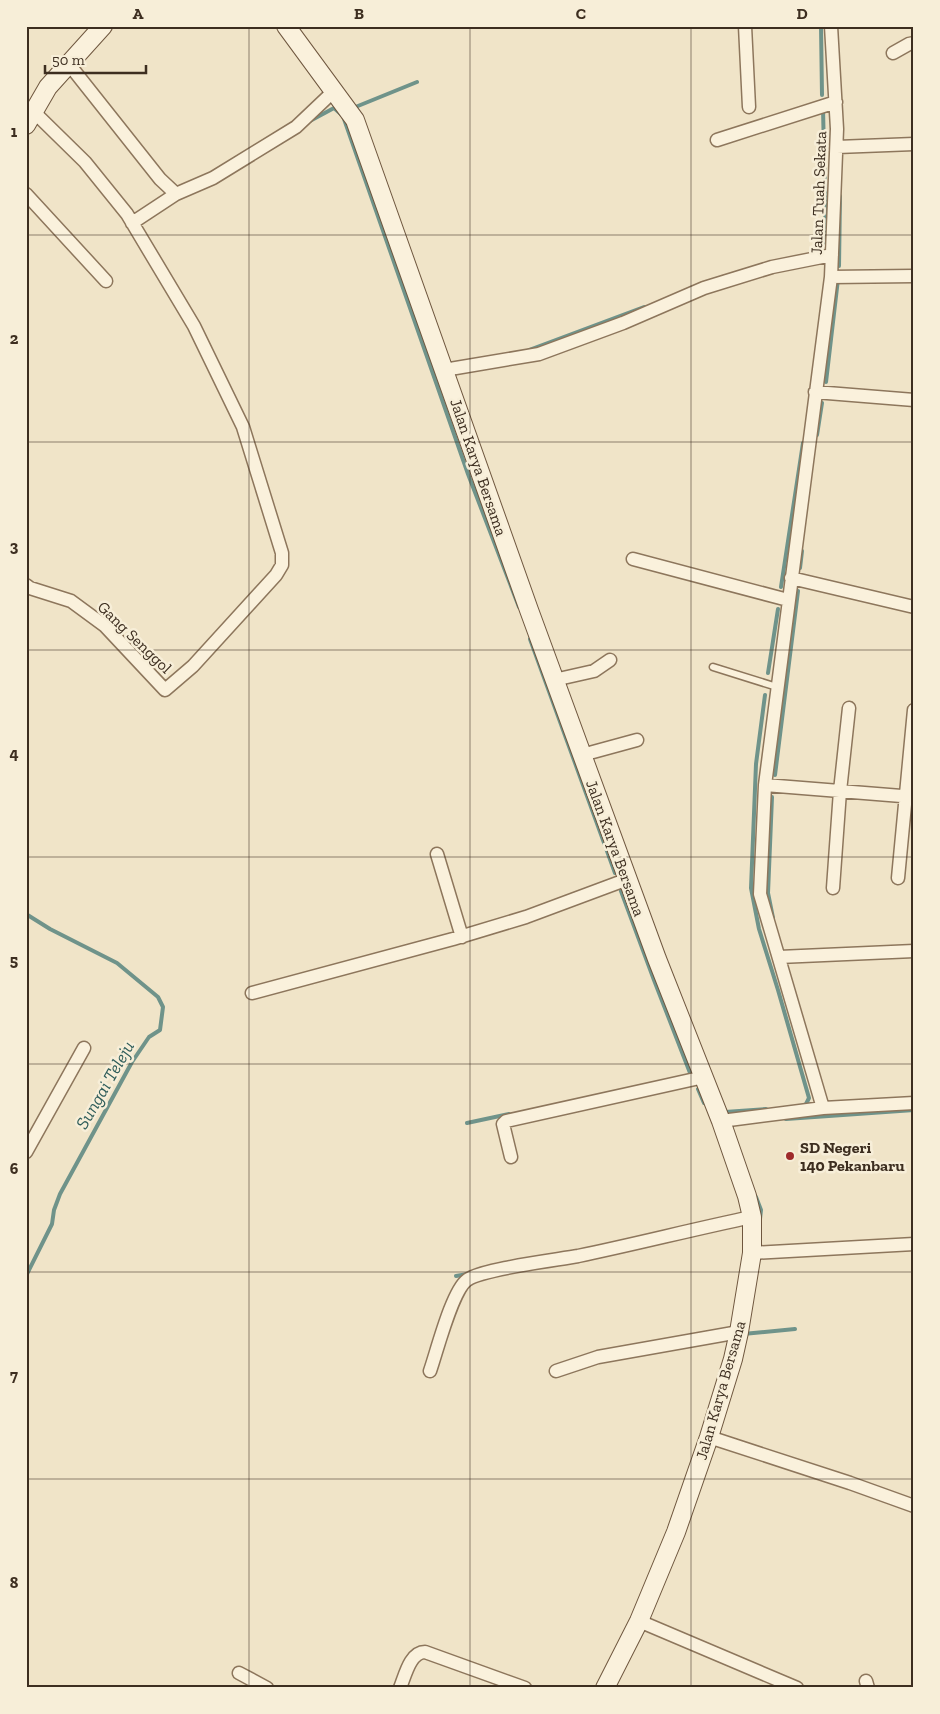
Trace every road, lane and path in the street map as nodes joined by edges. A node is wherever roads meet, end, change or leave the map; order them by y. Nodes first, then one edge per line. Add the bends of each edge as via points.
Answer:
1 (103, 26) edge
2 (286, 26) edge
3 (744, 26) edge
4 (831, 26) edge
5 (914, 43) edge
6 (893, 53) dead end
7 (68, 63) junction
8 (335, 90) junction
9 (836, 102) junction
10 (749, 107) dead end
11 (30, 118) edge
12 (717, 140) dead end
13 (914, 144) edge
14 (837, 147) junction
15 (26, 194) edge
16 (176, 194) junction
17 (132, 223) junction
18 (832, 255) junction
19 (914, 276) edge
20 (830, 277) junction
21 (106, 281) dead end
22 (444, 370) junction
23 (815, 392) junction
24 (914, 400) edge
25 (633, 559) dead end
26 (791, 578) junction
27 (26, 586) edge
28 (788, 600) junction
29 (914, 607) edge
30 (610, 660) dead end
31 (713, 667) dead end
32 (554, 680) junction
33 (777, 687) junction
34 (848, 708) dead end
35 (914, 710) edge
36 (637, 740) dead end
37 (582, 755) junction
38 (765, 785) junction
39 (840, 791) junction
40 (909, 796) edge
41 (437, 854) dead end
42 (898, 878) dead end
43 (628, 879) junction
44 (833, 888) dead end
45 (462, 937) junction
46 (914, 951) edge
47 (779, 957) junction
48 (252, 993) dead end
49 (84, 1048) dead end
50 (704, 1077) junction
51 (914, 1103) edge
52 (823, 1108) junction
53 (721, 1121) junction
54 (26, 1152) edge
55 (511, 1157) dead end
56 (752, 1217) junction
57 (914, 1244) edge
58 (752, 1253) junction
59 (739, 1332) junction
60 (430, 1370) dead end
61 (556, 1371) dead end
62 (709, 1437) junction
63 (914, 1506) edge
64 (639, 1621) junction
65 (239, 1673) dead end
66 (267, 1688) edge
67 (400, 1688) edge
68 (525, 1688) edge
69 (605, 1688) edge
70 (798, 1688) edge

1 - 7 street
2 - 8 street, Jalan Karya Bersama
3 - 10 street
4 - 9 street, Jalan Tuah Sekata
5 - 6 street
7 - 11 street via 48,87
7 - 16 street via 160,179
8 - 16 street via 296,127 219,174
8 - 22 street, Jalan Karya Bersama via 355,120
9 - 12 street
9 - 14 street, Jalan Tuah Sekata
11 - 17 street via 85,162
13 - 14 street
14 - 18 street, Jalan Tuah Sekata
15 - 21 street
16 - 17 street
17 - 27 street, Gang Senggol via 194,326 243,427 282,553 282,565 193,666 165,690 98,621 71,601
18 - 20 street, Jalan Tuah Sekata
18 - 22 street via 772,267 704,288 539,354
19 - 20 street, Jalan Tuah Sekata
20 - 23 street
22 - 32 street, Jalan Karya Bersama
23 - 24 street
23 - 26 street
25 - 28 street
26 - 28 street
26 - 29 street
28 - 33 street
30 - 32 street via 594,671
31 - 33 lane
32 - 37 street, Jalan Karya Bersama
33 - 38 street
34 - 39 street
35 - 40 street
36 - 37 street
37 - 43 street, Jalan Karya Bersama
38 - 39 street
38 - 47 street via 760,894
39 - 40 street
39 - 44 street
40 - 42 street
41 - 45 street
43 - 45 street
43 - 50 street, Jalan Karya Bersama
45 - 48 street
46 - 47 street
47 - 52 street
49 - 54 street
50 - 53 street, Jalan Karya Bersama
50 - 55 street via 506,1121 503,1125
51 - 52 street
52 - 53 street
53 - 56 street, Jalan Karya Bersama via 748,1196
56 - 58 street, Jalan Karya Bersama
56 - 60 street via 500,1270 467,1280 457,1291
57 - 58 street
58 - 59 street, Jalan Karya Bersama
59 - 61 street via 598,1357
59 - 62 street, Jalan Karya Bersama
62 - 63 street
62 - 64 street, Jalan Karya Bersama via 676,1532
64 - 69 street, Jalan Karya Bersama
64 - 70 street
65 - 66 street
67 - 68 street via 414,1657 425,1652

